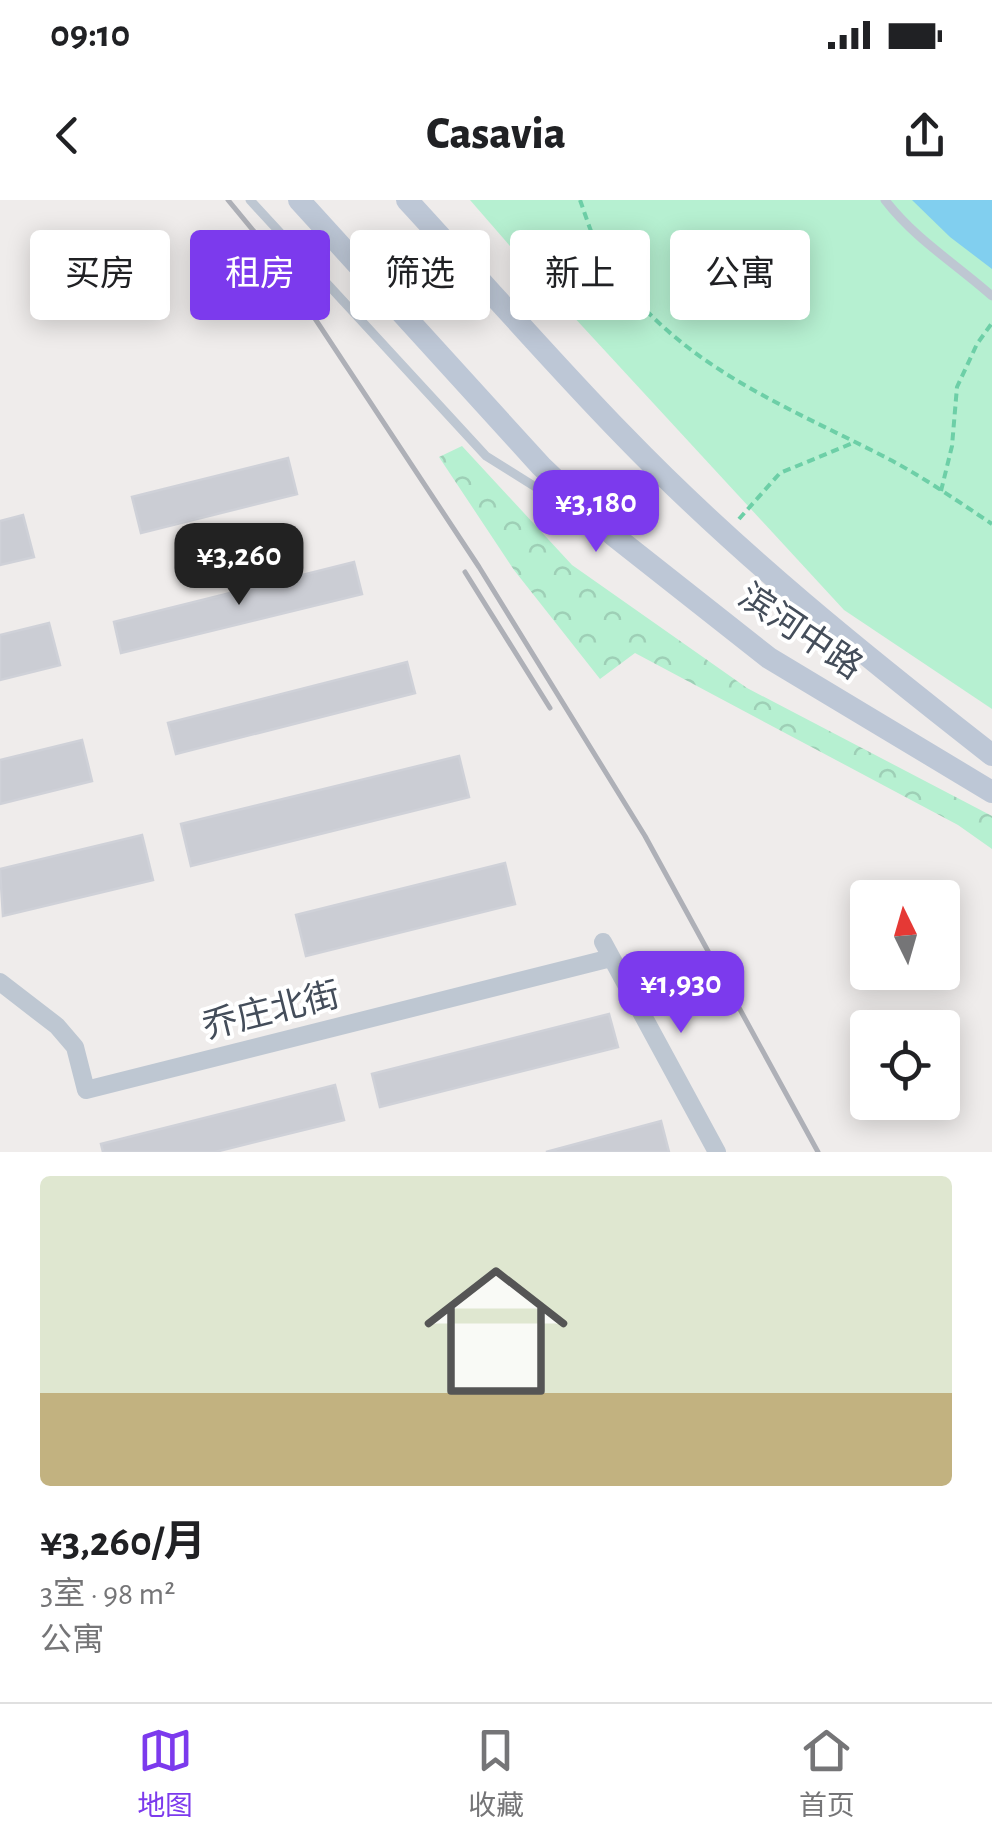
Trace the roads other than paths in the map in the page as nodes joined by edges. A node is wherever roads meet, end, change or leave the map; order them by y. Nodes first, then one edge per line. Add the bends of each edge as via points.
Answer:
1 (250, 200) edge
2 (299, 200) edge
3 (407, 200) edge
4 (886, 200) edge
5 (992, 296) edge
6 (613, 535) junction
7 (992, 755) edge
8 (992, 792) edge
9 (0, 982) edge
10 (716, 1152) edge

1 - 6 lane via 486,456
2 - 6 main road, 滨河中路
3 - 7 main road, 滨河中路 via 625,437 726,534 838,635
4 - 5 lane via 931,250
6 - 8 main road, 滨河中路 via 769,658
9 - 10 street, 乔庄北街 via 66,1036 86,1090 607,950

